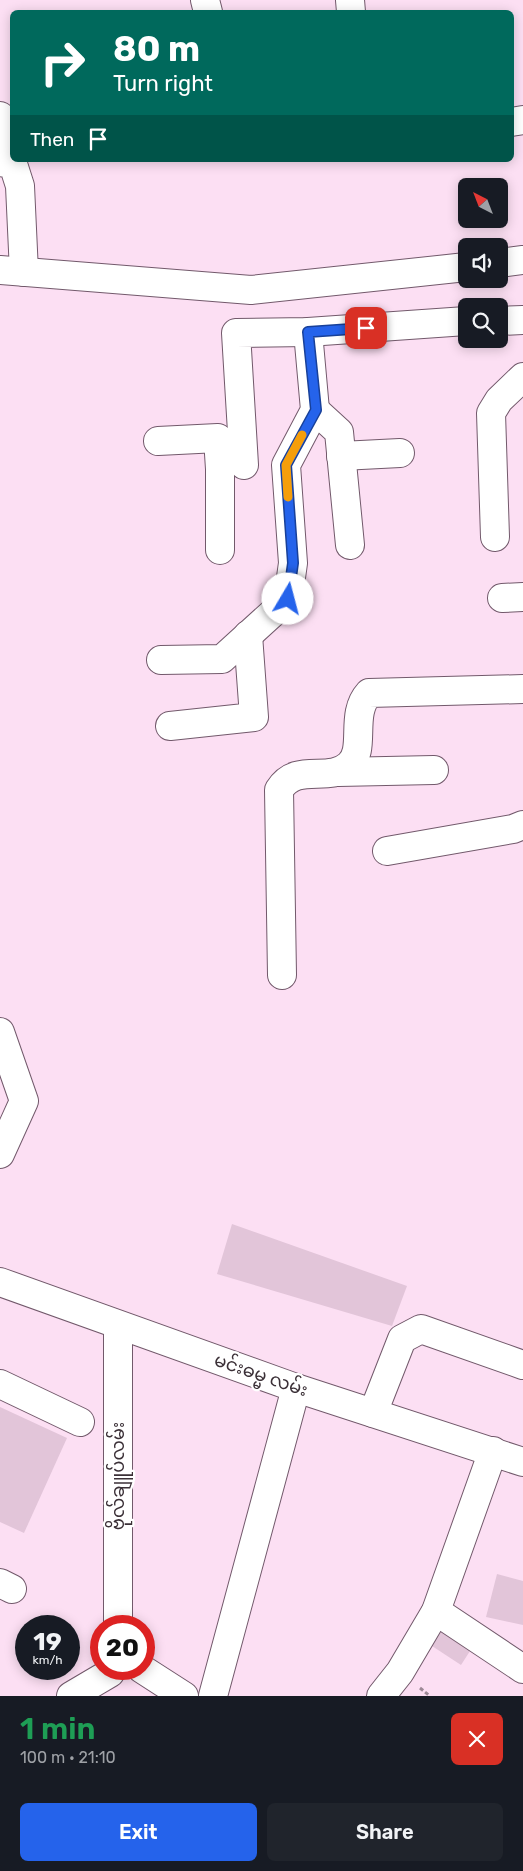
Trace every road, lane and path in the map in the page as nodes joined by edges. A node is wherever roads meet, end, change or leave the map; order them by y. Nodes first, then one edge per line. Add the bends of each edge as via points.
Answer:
1 (0, 116) edge
2 (6, 163) edge
3 (523, 260) edge
4 (508, 262) edge
5 (458, 268) edge
6 (12, 271) edge
7 (523, 320) edge
8 (508, 321) edge
9 (458, 323) edge
10 (308, 332) junction
11 (523, 377) edge
12 (316, 410) junction
13 (158, 441) dead end
14 (400, 454) dead end
15 (341, 456) junction
16 (286, 465) junction
17 (232, 467) junction
18 (494, 537) dead end
19 (350, 546) dead end
20 (220, 550) dead end
21 (248, 635) junction
22 (161, 660) dead end
23 (523, 689) edge
24 (170, 726) dead end
25 (434, 770) dead end
26 (338, 772) junction
27 (523, 825) edge
28 (388, 851) dead end
29 (282, 975) dead end
30 (0, 1032) edge
31 (0, 1154) edge
32 (0, 1282) edge
33 (118, 1325) junction
34 (523, 1365) edge
35 (0, 1384) edge
36 (296, 1388) junction
37 (373, 1413) junction
38 (80, 1422) dead end
39 (493, 1451) junction
40 (523, 1462) edge
41 (436, 1610) junction
42 (118, 1615) edge
43 (523, 1670) edge
44 (155, 1677) edge
45 (110, 1680) edge
46 (71, 1696) edge
47 (184, 1696) edge
48 (213, 1696) edge
49 (381, 1696) edge

1 - 2 street
2 - 6 street via 20,186
3 - 4 street
5 - 6 street via 251,290
7 - 8 street
9 - 10 street
10 - 12 street
10 - 17 street via 236,333
11 - 18 street via 499,400 491,413
12 - 15 street via 339,432
12 - 16 street
13 - 17 street via 218,438
14 - 15 street
15 - 19 street
16 - 17 street
16 - 21 street via 293,563 288,599
17 - 20 street
21 - 22 street via 222,659
21 - 24 street via 254,717
23 - 26 street via 369,693 359,708 356,757
25 - 26 street
26 - 29 street via 292,777 279,790
27 - 28 street
30 - 31 street via 24,1101
32 - 33 street, မင်းဓမ္မ လမ်း
33 - 36 street, မင်းဓမ္မ လမ်း
33 - 42 street, ဗိုလ်ချူပ်လမ်း
34 - 37 street via 421,1329 402,1339
35 - 38 street
36 - 37 street, မင်းဓမ္မ လမ်း
36 - 48 street
37 - 39 street, မင်းဓမ္မ လမ်း
39 - 40 street, မင်းဓမ္မ လမ်း
39 - 41 street
41 - 43 street
41 - 49 street via 400,1672
44 - 47 street
45 - 46 street

